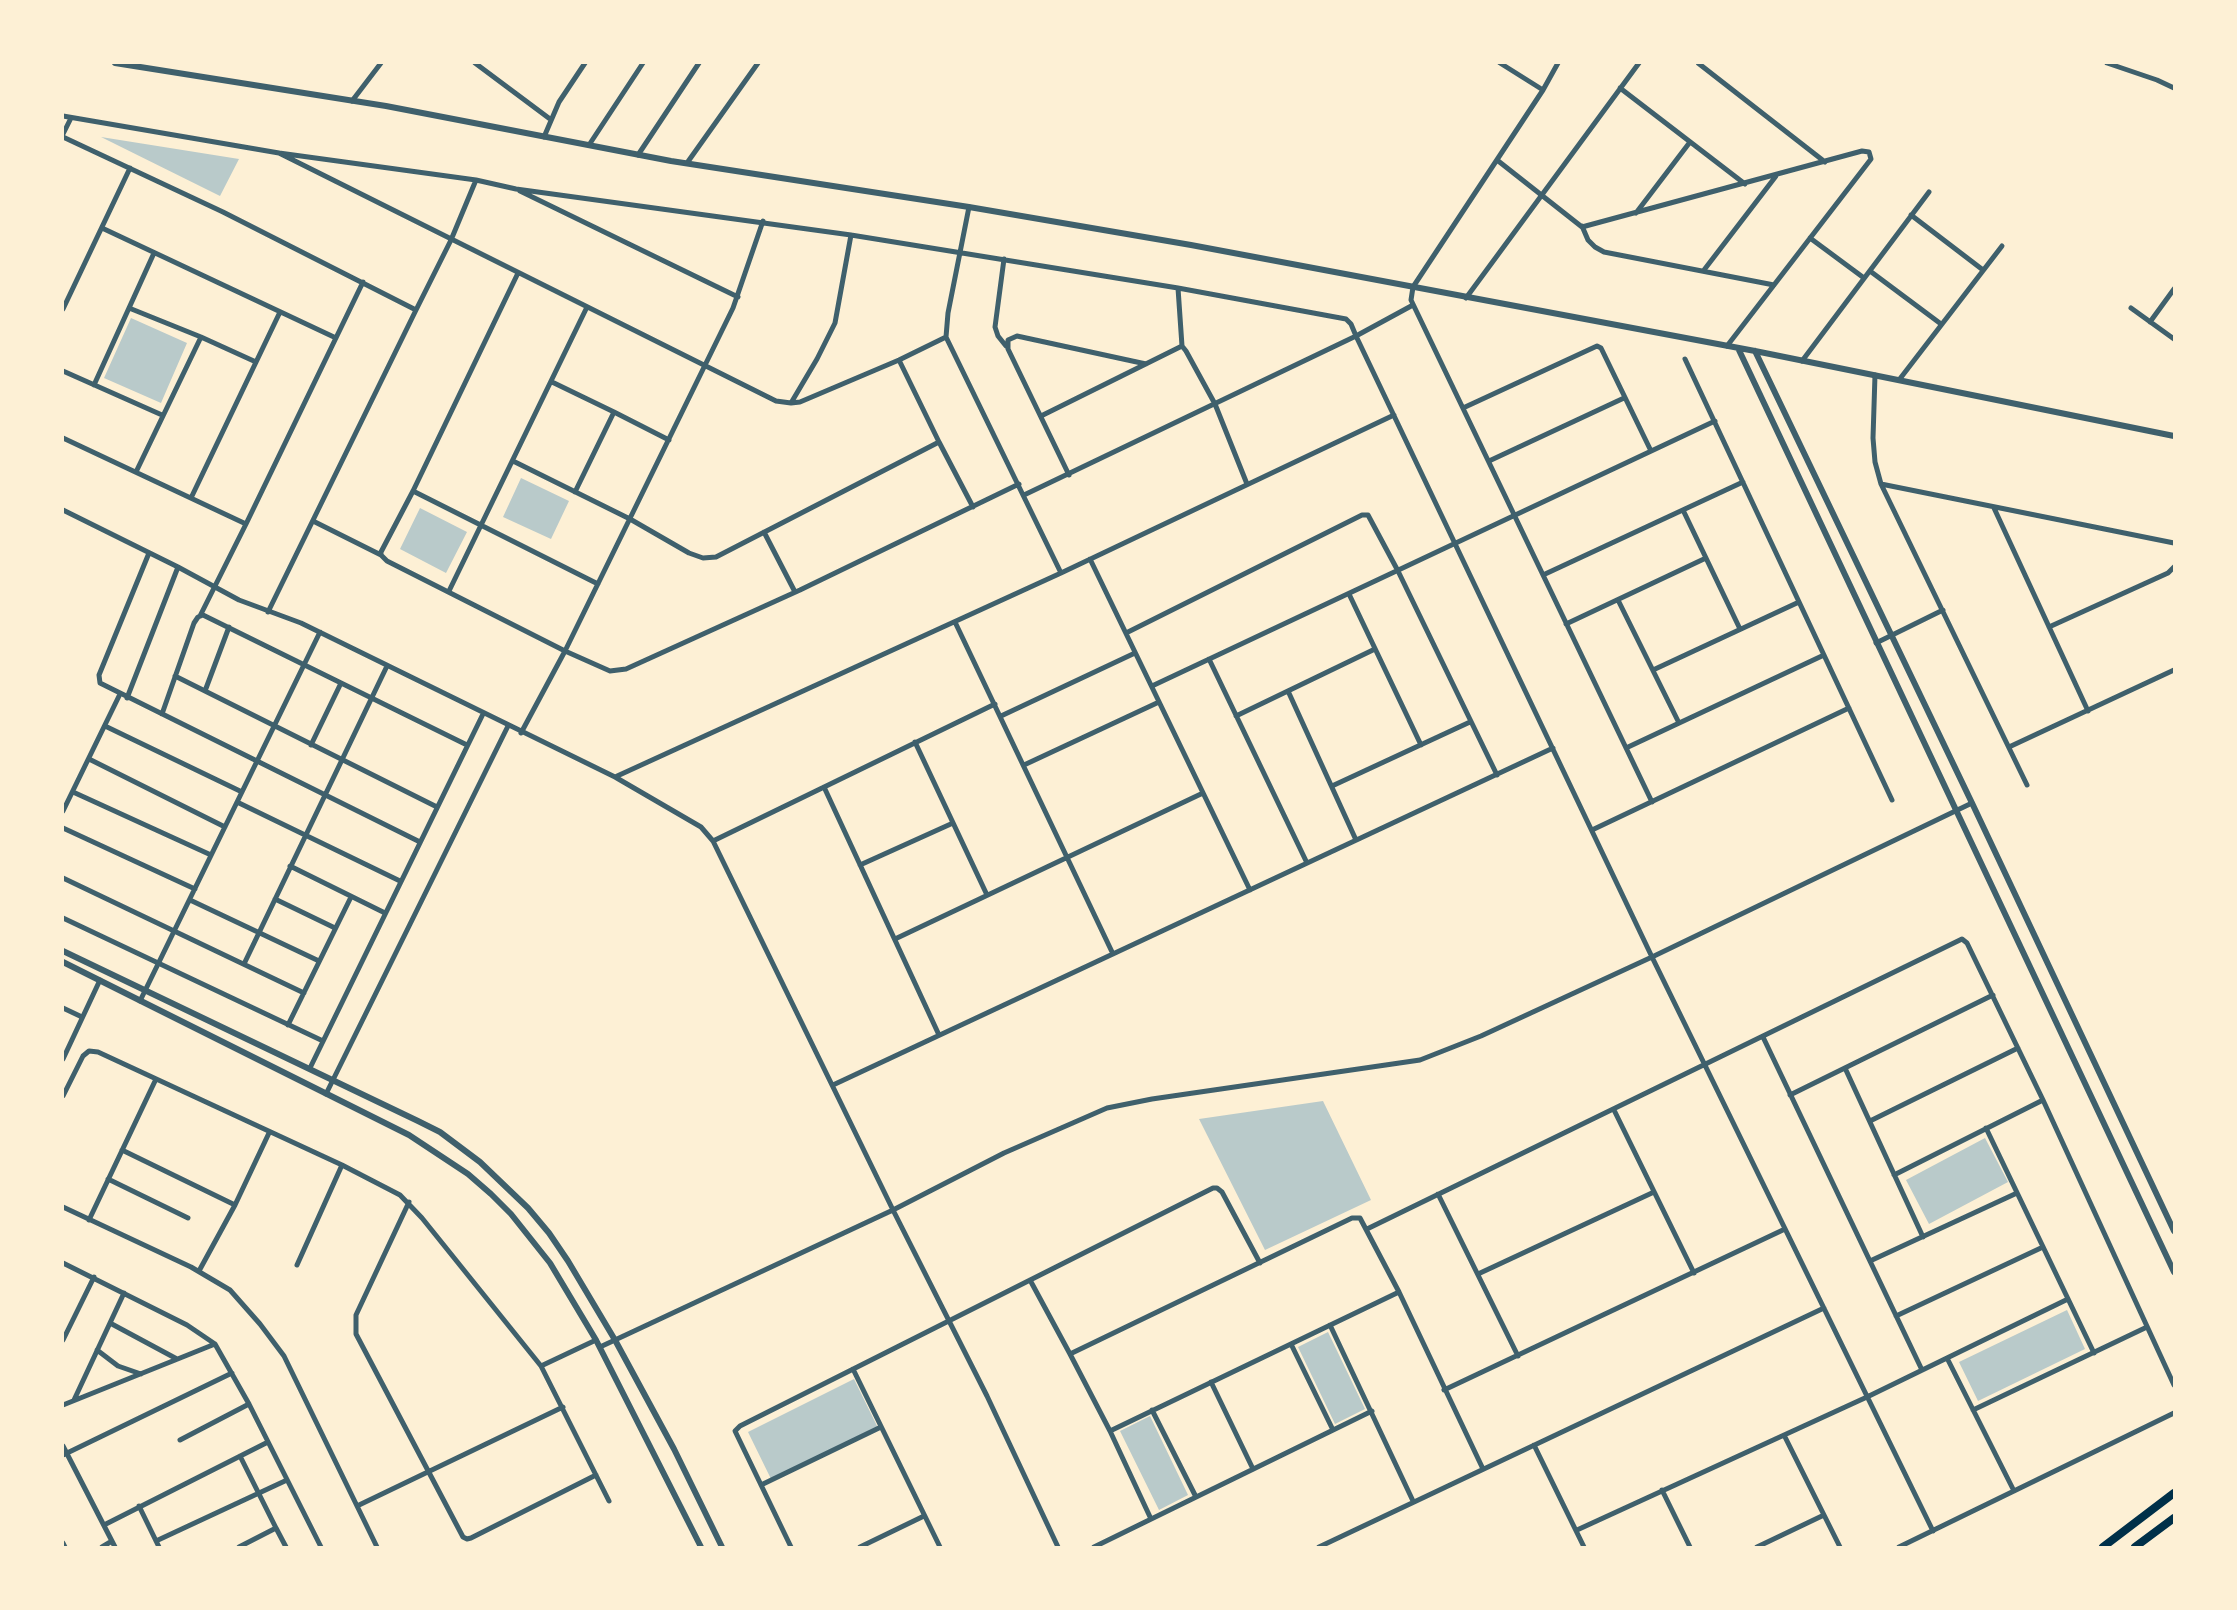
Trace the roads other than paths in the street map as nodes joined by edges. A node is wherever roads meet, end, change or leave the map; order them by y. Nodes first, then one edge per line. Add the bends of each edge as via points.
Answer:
1 (115, 63) edge
2 (381, 63) edge
3 (475, 63) edge
4 (585, 63) edge
5 (643, 63) edge
6 (699, 63) edge
7 (758, 63) edge
8 (1500, 63) edge
9 (1558, 63) edge
10 (1639, 63) edge
11 (1698, 63) edge
12 (2107, 63) edge
13 (2121, 63) edge
14 (2127, 69) junction
15 (1620, 88) junction
16 (2174, 88) edge
17 (1543, 90) junction
18 (352, 100) junction
19 (63, 116) edge
20 (71, 117) junction
21 (550, 119) junction
22 (63, 135) edge
23 (544, 136) junction
24 (1690, 142) junction
25 (589, 145) junction
26 (279, 153) junction
27 (638, 155) junction
28 (1497, 160) junction
29 (1825, 162) junction
30 (687, 163) junction
31 (130, 168) junction
32 (1777, 175) junction
33 (476, 180) junction
34 (1745, 184) junction
35 (516, 189) junction
36 (1929, 192) dead end
37 (1541, 194) junction
38 (969, 207) junction
39 (1636, 213) junction
40 (1911, 215) junction
41 (764, 221) junction
42 (1582, 226) junction
43 (102, 228) junction
44 (851, 235) junction
45 (1810, 238) junction
46 (451, 240) junction
47 (2001, 246) dead end
48 (960, 252) junction
49 (154, 253) junction
50 (1004, 259) junction
51 (1704, 270) junction
52 (1983, 270) junction
53 (1870, 271) junction
54 (518, 273) junction
55 (1864, 278) junction
56 (363, 282) junction
57 (1774, 285) junction
58 (1413, 287) junction
59 (1178, 288) junction
60 (2174, 289) edge
61 (738, 297) junction
62 (1466, 298) junction
63 (1413, 305) junction
64 (587, 307) junction
65 (129, 308) junction
66 (2131, 308) dead end
67 (63, 309) edge
68 (416, 310) junction
69 (280, 312) junction
70 (2150, 322) junction
71 (1941, 324) junction
72 (1356, 336) junction
73 (201, 337) junction
74 (946, 337) junction
75 (336, 338) junction
76 (2174, 339) edge
77 (1006, 346) junction
78 (1182, 346) junction
79 (1726, 346) junction
80 (1738, 348) junction
81 (1755, 351) junction
82 (1685, 359) dead end
83 (899, 360) junction
84 (1802, 361) junction
85 (256, 362) junction
86 (1146, 364) junction
87 (706, 366) junction
88 (63, 371) edge
89 (1875, 375) junction
90 (1899, 380) junction
91 (552, 382) junction
92 (94, 385) junction
93 (1624, 398) junction
94 (791, 403) junction
95 (1215, 404) junction
96 (1463, 408) junction
97 (614, 412) junction
98 (162, 415) junction
99 (1394, 415) junction
100 (1041, 416) junction
101 (1715, 421) junction
102 (2174, 436) edge
103 (63, 438) edge
104 (669, 440) junction
105 (939, 442) junction
106 (1651, 451) junction
107 (513, 461) junction
108 (1489, 461) junction
109 (136, 472) junction
110 (1069, 475) junction
111 (1743, 482) junction
112 (1019, 484) junction
113 (1247, 484) junction
114 (1881, 484) junction
115 (413, 491) junction
116 (575, 492) junction
117 (1024, 495) junction
118 (190, 498) junction
119 (973, 507) junction
120 (1994, 508) junction
121 (1683, 510) junction
122 (63, 511) edge
123 (1514, 516) junction
124 (630, 519) junction
125 (313, 521) junction
126 (246, 524) junction
127 (483, 526) junction
128 (764, 532) junction
129 (1455, 543) junction
130 (2174, 543) edge
131 (149, 553) junction
132 (381, 555) junction
133 (1706, 558) junction
134 (1090, 559) junction
135 (178, 567) junction
136 (2174, 567) edge
137 (1398, 571) junction
138 (1061, 573) junction
139 (1543, 574) junction
140 (598, 584) junction
141 (215, 587) junction
142 (449, 591) junction
143 (795, 592) junction
144 (1349, 594) junction
145 (1617, 600) junction
146 (1799, 602) junction
147 (1943, 610) junction
148 (268, 612) junction
149 (200, 616) junction
150 (955, 622) junction
151 (1566, 624) junction
152 (229, 627) junction
153 (2049, 627) junction
154 (1740, 629) junction
155 (320, 632) junction
156 (1126, 633) junction
157 (1891, 636) junction
158 (1876, 643) junction
159 (1375, 649) junction
160 (565, 651) junction
161 (1136, 653) junction
162 (1824, 655) junction
163 (1209, 659) junction
164 (304, 664) junction
165 (387, 666) junction
166 (1653, 670) junction
167 (2174, 670) edge
168 (175, 676) junction
169 (341, 683) junction
170 (1152, 687) junction
171 (205, 691) junction
172 (1288, 691) junction
173 (120, 694) junction
174 (127, 698) junction
175 (372, 698) junction
176 (1159, 702) junction
177 (995, 704) junction
178 (1849, 708) junction
179 (2088, 711) junction
180 (162, 714) junction
181 (483, 714) junction
182 (1001, 716) junction
183 (1236, 716) junction
184 (1470, 722) junction
185 (1679, 723) junction
186 (105, 726) junction
187 (274, 726) junction
188 (508, 726) junction
189 (521, 733) junction
190 (915, 742) junction
191 (468, 745) junction
192 (1421, 745) junction
193 (311, 746) junction
194 (2009, 747) junction
195 (1553, 748) junction
196 (1626, 748) junction
197 (89, 759) junction
198 (342, 760) junction
199 (257, 761) junction
200 (1024, 765) junction
201 (1497, 775) junction
202 (615, 777) junction
203 (2027, 785) dead end
204 (1332, 786) junction
205 (824, 787) junction
206 (73, 792) junction
207 (242, 792) junction
208 (1203, 793) junction
209 (325, 794) junction
210 (1892, 800) dead end
211 (237, 802) junction
212 (1652, 802) junction
213 (1972, 803) junction
214 (437, 807) junction
215 (63, 811) edge
216 (1956, 811) junction
217 (953, 823) junction
218 (225, 827) junction
219 (63, 828) edge
220 (1592, 830) junction
221 (305, 835) junction
222 (1356, 840) junction
223 (713, 841) junction
224 (420, 842) junction
225 (211, 855) junction
226 (1067, 857) junction
227 (1306, 863) junction
228 (860, 865) junction
229 (290, 867) junction
230 (63, 878) edge
231 (400, 881) junction
232 (195, 889) junction
233 (1250, 890) junction
234 (987, 895) junction
235 (351, 897) junction
236 (274, 899) junction
237 (190, 900) junction
238 (385, 913) junction
239 (63, 918) edge
240 (335, 928) junction
241 (175, 930) junction
242 (259, 931) junction
243 (895, 939) junction
244 (63, 951) edge
245 (1113, 954) junction
246 (1652, 957) junction
247 (319, 961) junction
248 (63, 962) edge
249 (159, 963) junction
250 (244, 964) junction
251 (100, 980) junction
252 (145, 990) junction
253 (304, 993) junction
254 (1993, 995) junction
255 (140, 1001) junction
256 (63, 1008) edge
257 (82, 1017) junction
258 (288, 1025) junction
259 (939, 1035) junction
260 (1763, 1037) junction
261 (323, 1041) junction
262 (2018, 1048) junction
263 (63, 1059) edge
264 (1705, 1065) junction
265 (310, 1068) junction
266 (1845, 1068) junction
267 (156, 1079) junction
268 (334, 1080) junction
269 (833, 1085) junction
270 (326, 1094) junction
271 (1790, 1095) junction
272 (63, 1096) edge
273 (2043, 1100) junction
274 (1614, 1110) junction
275 (1870, 1121) junction
276 (1986, 1128) junction
277 (269, 1133) junction
278 (122, 1150) junction
279 (342, 1165) junction
280 (1894, 1174) junction
281 (108, 1179) junction
282 (1654, 1192) junction
283 (2017, 1193) junction
284 (1438, 1194) junction
285 (409, 1202) junction
286 (235, 1205) junction
287 (63, 1207) edge
288 (893, 1210) junction
289 (188, 1218) dead end
290 (89, 1220) junction
291 (1367, 1229) junction
292 (1785, 1229) junction
293 (2174, 1231) edge
294 (1923, 1237) junction
295 (2043, 1246) junction
296 (1870, 1261) junction
297 (63, 1263) edge
298 (1260, 1263) junction
299 (297, 1265) dead end
300 (199, 1271) junction
301 (2174, 1272) edge
302 (1694, 1273) junction
303 (1478, 1274) junction
304 (94, 1277) junction
305 (1030, 1280) junction
306 (1399, 1292) junction
307 (124, 1293) junction
308 (2068, 1299) junction
309 (1824, 1308) junction
310 (1896, 1316) junction
311 (949, 1321) junction
312 (110, 1323) junction
313 (1330, 1325) junction
314 (2147, 1327) junction
315 (63, 1338) edge
316 (596, 1340) junction
317 (615, 1340) junction
318 (215, 1344) junction
319 (1291, 1344) junction
320 (600, 1347) junction
321 (97, 1350) junction
322 (2094, 1353) junction
323 (1070, 1354) junction
324 (1518, 1356) junction
325 (1947, 1358) junction
326 (177, 1359) junction
327 (541, 1365) junction
328 (853, 1369) junction
329 (1922, 1370) junction
330 (232, 1373) junction
331 (141, 1374) junction
332 (1211, 1382) junction
333 (2174, 1385) edge
334 (1444, 1390) junction
335 (1867, 1397) junction
336 (74, 1400) junction
337 (249, 1404) junction
338 (63, 1405) edge
339 (563, 1407) junction
340 (1152, 1410) junction
341 (1973, 1410) junction
342 (1372, 1411) junction
343 (2174, 1413) edge
344 (881, 1427) junction
345 (1333, 1430) junction
346 (1110, 1431) junction
347 (1784, 1435) junction
348 (180, 1440) dead end
349 (268, 1442) junction
350 (1534, 1445) junction
351 (63, 1446) edge
352 (65, 1454) edge
353 (240, 1456) junction
354 (1253, 1469) junction
355 (1483, 1469) junction
356 (428, 1472) junction
357 (596, 1475) junction
358 (287, 1480) junction
359 (761, 1485) junction
360 (1662, 1490) junction
361 (2014, 1491) junction
362 (2174, 1493) edge
363 (259, 1494) junction
364 (1196, 1497) junction
365 (609, 1501) dead end
366 (1413, 1501) junction
367 (139, 1506) junction
368 (357, 1506) junction
369 (1824, 1515) junction
370 (924, 1516) junction
371 (2174, 1518) edge
372 (1151, 1519) junction
373 (104, 1525) junction
374 (276, 1528) junction
375 (1577, 1530) junction
376 (1933, 1531) junction
377 (63, 1543) edge
378 (114, 1544) edge
379 (158, 1544) edge
380 (65, 1547) edge
381 (102, 1547) edge
382 (239, 1547) edge
383 (286, 1547) edge
384 (321, 1547) edge
385 (377, 1547) edge
386 (701, 1547) edge
387 (722, 1547) edge
388 (791, 1547) edge
389 (860, 1547) edge
390 (940, 1547) edge
391 (1058, 1547) edge
392 (1094, 1547) edge
393 (1319, 1547) edge
394 (1583, 1547) edge
395 (1690, 1547) edge
396 (1757, 1547) edge
397 (1840, 1547) edge
398 (1899, 1547) edge
399 (2103, 1547) edge
400 (2135, 1547) edge

1 - 18 street
2 - 18 street
3 - 21 street
4 - 21 street
5 - 25 street
6 - 27 street
7 - 30 street
8 - 17 street
9 - 17 street
10 - 15 street
11 - 29 street
12 - 14 street
13 - 14 street
14 - 16 street
15 - 24 street
15 - 37 street
17 - 28 street
18 - 23 street
19 - 20 street
20 - 22 street
20 - 26 street
21 - 23 street
22 - 31 street
23 - 25 street
24 - 34 street
24 - 39 street
25 - 27 street
26 - 33 street
26 - 46 street
27 - 30 street
28 - 37 street
28 - 58 street
29 - 32 street
29 - 45 street via 1862,151 1871,154
30 - 38 street
31 - 43 street
31 - 56 street
32 - 34 street
32 - 51 street
33 - 35 street
33 - 46 street
34 - 39 street
35 - 41 street
35 - 61 street
36 - 40 street
37 - 42 street
37 - 62 street
38 - 48 street
38 - 58 street
39 - 42 street
40 - 52 street
40 - 53 street
41 - 44 street
41 - 61 street
42 - 51 street via 1588,240 1604,252
43 - 49 street
43 - 67 street
44 - 48 street
44 - 94 street via 835,323
45 - 55 street
45 - 57 street
46 - 54 street
46 - 68 street
47 - 52 street
48 - 50 street
48 - 74 street
49 - 65 street
49 - 69 street
50 - 59 street
50 - 77 street via 995,327
51 - 57 street
52 - 71 street
53 - 55 street
53 - 71 street
54 - 64 street
54 - 115 street
55 - 84 street
56 - 68 street
56 - 75 street
57 - 79 street
58 - 62 street
58 - 63 street
59 - 72 street via 1336,316 1346,319
59 - 78 street
60 - 70 street
61 - 87 street
62 - 79 street
63 - 72 street
63 - 96 street
64 - 87 street
64 - 91 street
65 - 73 street
65 - 92 street
66 - 70 street
68 - 125 street
69 - 75 street
69 - 85 street
70 - 76 street
71 - 90 street
72 - 95 street
72 - 99 street
73 - 85 street
73 - 98 street
74 - 83 street
74 - 112 street
75 - 126 street
77 - 86 street via 1008,340 1017,336
77 - 100 street
78 - 86 street
78 - 95 street
79 - 80 street
80 - 81 street
80 - 158 street
81 - 84 street
81 - 157 street
82 - 101 street
83 - 94 street
83 - 105 street
84 - 89 street
85 - 118 street
86 - 100 street
87 - 94 street via 776,401
87 - 104 street
88 - 92 street
89 - 90 street
89 - 114 street via 1873,438
90 - 102 street
91 - 97 street
91 - 107 street
92 - 98 street
93 - 96 street via 1597,346
93 - 106 street
93 - 108 street
95 - 110 street
95 - 113 street
96 - 108 street
97 - 104 street
97 - 116 street
98 - 109 street
99 - 113 street
99 - 129 street
100 - 110 street
101 - 106 street
101 - 111 street
103 - 109 street
104 - 124 street
105 - 119 street
105 - 128 street
106 - 123 street
107 - 116 street
107 - 127 street
108 - 123 street
109 - 118 street
110 - 117 street
111 - 121 street
111 - 146 street
112 - 117 street
112 - 119 street
113 - 134 street
114 - 120 street
114 - 147 street
115 - 127 street
115 - 132 street
116 - 124 street
117 - 138 street
118 - 126 street
119 - 143 street
120 - 130 street
120 - 153 street
121 - 133 street
121 - 139 street
122 - 131 street
123 - 129 street
123 - 139 street
124 - 128 street via 703,558 722,555
124 - 140 street
125 - 132 street
125 - 148 street
126 - 141 street
127 - 140 street
127 - 142 street
128 - 143 street
129 - 137 street
129 - 195 street
131 - 135 street
131 - 173 street via 99,675 100,683
132 - 142 street
133 - 145 street
133 - 154 street
134 - 138 street
134 - 156 street
135 - 141 street
135 - 174 street
136 - 153 street
137 - 144 street
137 - 156 street via 1372,519 1362,515
137 - 184 street
138 - 150 street
139 - 151 street
140 - 160 street
141 - 148 street
141 - 149 street
142 - 160 street
143 - 160 street via 621,671 610,671
144 - 159 street
144 - 163 street
145 - 151 street
145 - 166 street
146 - 154 street
146 - 162 street
147 - 157 street
147 - 194 street
148 - 155 street
149 - 152 street
149 - 168 street
150 - 177 street
150 - 202 street
151 - 196 street
152 - 164 street
152 - 171 street
153 - 179 street
154 - 166 street
155 - 164 street
155 - 165 street
156 - 161 street
157 - 158 street
157 - 213 street
158 - 216 street
159 - 172 street
159 - 192 street
160 - 189 street
161 - 170 street
161 - 182 street
162 - 178 street
162 - 185 street
163 - 170 street
163 - 183 street
164 - 169 street
164 - 187 street
165 - 175 street
165 - 181 street
166 - 185 street
167 - 179 street
168 - 171 street
168 - 180 street
169 - 175 street
169 - 193 street
170 - 176 street
171 - 187 street
172 - 183 street
172 - 204 street
173 - 174 street
173 - 186 street
174 - 180 street
175 - 191 street
175 - 198 street
176 - 200 street
176 - 208 street
177 - 182 street
177 - 190 street
178 - 210 street
178 - 212 street
179 - 194 street
180 - 199 street
181 - 188 street
181 - 191 street
182 - 200 street
183 - 227 street
184 - 192 street
184 - 201 street
185 - 196 street
186 - 197 street
186 - 207 street
187 - 193 street
187 - 199 street
188 - 189 street
188 - 268 street
189 - 202 street
190 - 205 street
190 - 217 street
191 - 214 street
192 - 204 street
193 - 198 street
194 - 203 street
195 - 201 street
195 - 220 street
196 - 212 street
197 - 206 street
197 - 218 street
198 - 209 street
198 - 214 street
199 - 207 street
199 - 209 street
200 - 226 street
201 - 222 street
202 - 223 street via 701,827
204 - 222 street
205 - 223 street
205 - 228 street
206 - 215 street
206 - 225 street
207 - 211 street
208 - 226 street
208 - 233 street
209 - 221 street
209 - 224 street
211 - 218 street
211 - 221 street
212 - 220 street
213 - 216 street
213 - 293 street
214 - 224 street
216 - 246 street
216 - 301 street
217 - 228 street
217 - 234 street
218 - 225 street
219 - 232 street
220 - 246 street
221 - 229 street
221 - 231 street
222 - 227 street
223 - 269 street
224 - 231 street
225 - 232 street
226 - 234 street
226 - 245 street
227 - 233 street
228 - 243 street
229 - 235 street
229 - 236 street
230 - 241 street
231 - 238 street
232 - 237 street
233 - 245 street
234 - 243 street
235 - 238 street
235 - 240 street
236 - 240 street
236 - 242 street
237 - 241 street
237 - 242 street
238 - 261 street
239 - 249 street
240 - 247 street
241 - 249 street
241 - 250 street
242 - 247 street
242 - 250 street
243 - 259 street
244 - 252 street
245 - 259 street
246 - 264 street
246 - 288 street via 1420,1060 1107,1108 1004,1153
247 - 253 street
248 - 251 street
249 - 252 street
249 - 258 street
250 - 253 street
251 - 255 street
251 - 257 street
252 - 255 street
252 - 265 street
253 - 258 street
254 - 260 street via 1962,939
254 - 262 street
254 - 266 street
255 - 270 street
256 - 257 street
257 - 263 street
258 - 261 street
259 - 269 street
260 - 264 street
260 - 271 street
261 - 265 street
262 - 273 street
262 - 275 street
264 - 274 street
264 - 292 street
265 - 268 street
266 - 271 street
266 - 275 street
267 - 272 street via 88,1051
267 - 277 street
267 - 278 street
268 - 270 street
268 - 317 street via 440,1132 504,1184 549,1233
269 - 288 street
270 - 316 street via 409,1135 491,1194 550,1263
271 - 296 street
273 - 276 street
273 - 314 street
274 - 282 street
274 - 284 street
275 - 280 street
276 - 280 street
276 - 283 street
277 - 279 street
277 - 286 street
278 - 281 street
278 - 286 street
279 - 285 street
279 - 299 street
280 - 294 street
281 - 289 street
281 - 290 street
282 - 302 street
282 - 303 street
283 - 294 street
283 - 295 street
284 - 291 street
284 - 303 street
285 - 327 street
285 - 356 street via 355,1324 356,1334
286 - 300 street
287 - 290 street
288 - 311 street
288 - 317 street
290 - 300 street
291 - 298 street via 1360,1218 1352,1218
291 - 306 street
292 - 302 street
292 - 309 street
294 - 296 street
295 - 308 street
295 - 310 street
296 - 310 street
297 - 304 street
298 - 305 street via 1217,1188
298 - 323 street
300 - 368 street via 230,1290 278,1347
302 - 324 street
303 - 324 street
304 - 307 street
304 - 315 street
305 - 311 street
305 - 323 street
306 - 313 street
306 - 334 street
307 - 312 street
307 - 318 street via 200,1332
308 - 322 street
308 - 325 street
309 - 335 street
309 - 350 street
310 - 329 street
311 - 328 street
311 - 391 street
312 - 321 street
312 - 326 street
313 - 319 street
313 - 342 street
314 - 322 street
314 - 333 street
316 - 320 street
316 - 327 street
317 - 320 street
317 - 387 street via 675,1449
318 - 326 street
318 - 330 street
319 - 332 street
319 - 345 street
320 - 386 street
321 - 331 street via 118,1366
321 - 336 street
322 - 341 street
323 - 346 street
324 - 334 street
325 - 329 street
325 - 341 street
326 - 331 street
327 - 339 street
328 - 344 street
328 - 359 street via 736,1428
329 - 335 street
330 - 337 street
330 - 352 street
331 - 336 street
332 - 340 street
332 - 354 street
334 - 355 street
335 - 347 street
335 - 376 street
336 - 338 street
337 - 348 street
337 - 349 street
339 - 356 street
339 - 357 street
340 - 346 street
340 - 364 street
341 - 361 street
342 - 345 street
342 - 366 street
343 - 361 street
344 - 359 street
344 - 370 street
345 - 354 street
346 - 372 street
347 - 360 street
347 - 369 street
349 - 353 street
349 - 358 street
350 - 355 street
350 - 375 street
351 - 352 street
352 - 373 street
353 - 363 street
353 - 367 street
354 - 364 street
355 - 366 street
356 - 357 street via 467,1539
356 - 368 street
357 - 365 street
358 - 363 street
358 - 384 street
359 - 388 street
360 - 375 street
360 - 395 street
361 - 376 street
362 - 399 main road
363 - 374 street
363 - 379 street
364 - 372 street
366 - 393 street
367 - 373 street
367 - 379 street
368 - 385 street
369 - 396 street
369 - 397 street
370 - 389 street
370 - 390 street
371 - 400 main road
372 - 392 street
373 - 378 street
374 - 382 street
374 - 383 street
375 - 394 street
376 - 398 street
377 - 380 street
378 - 381 street

